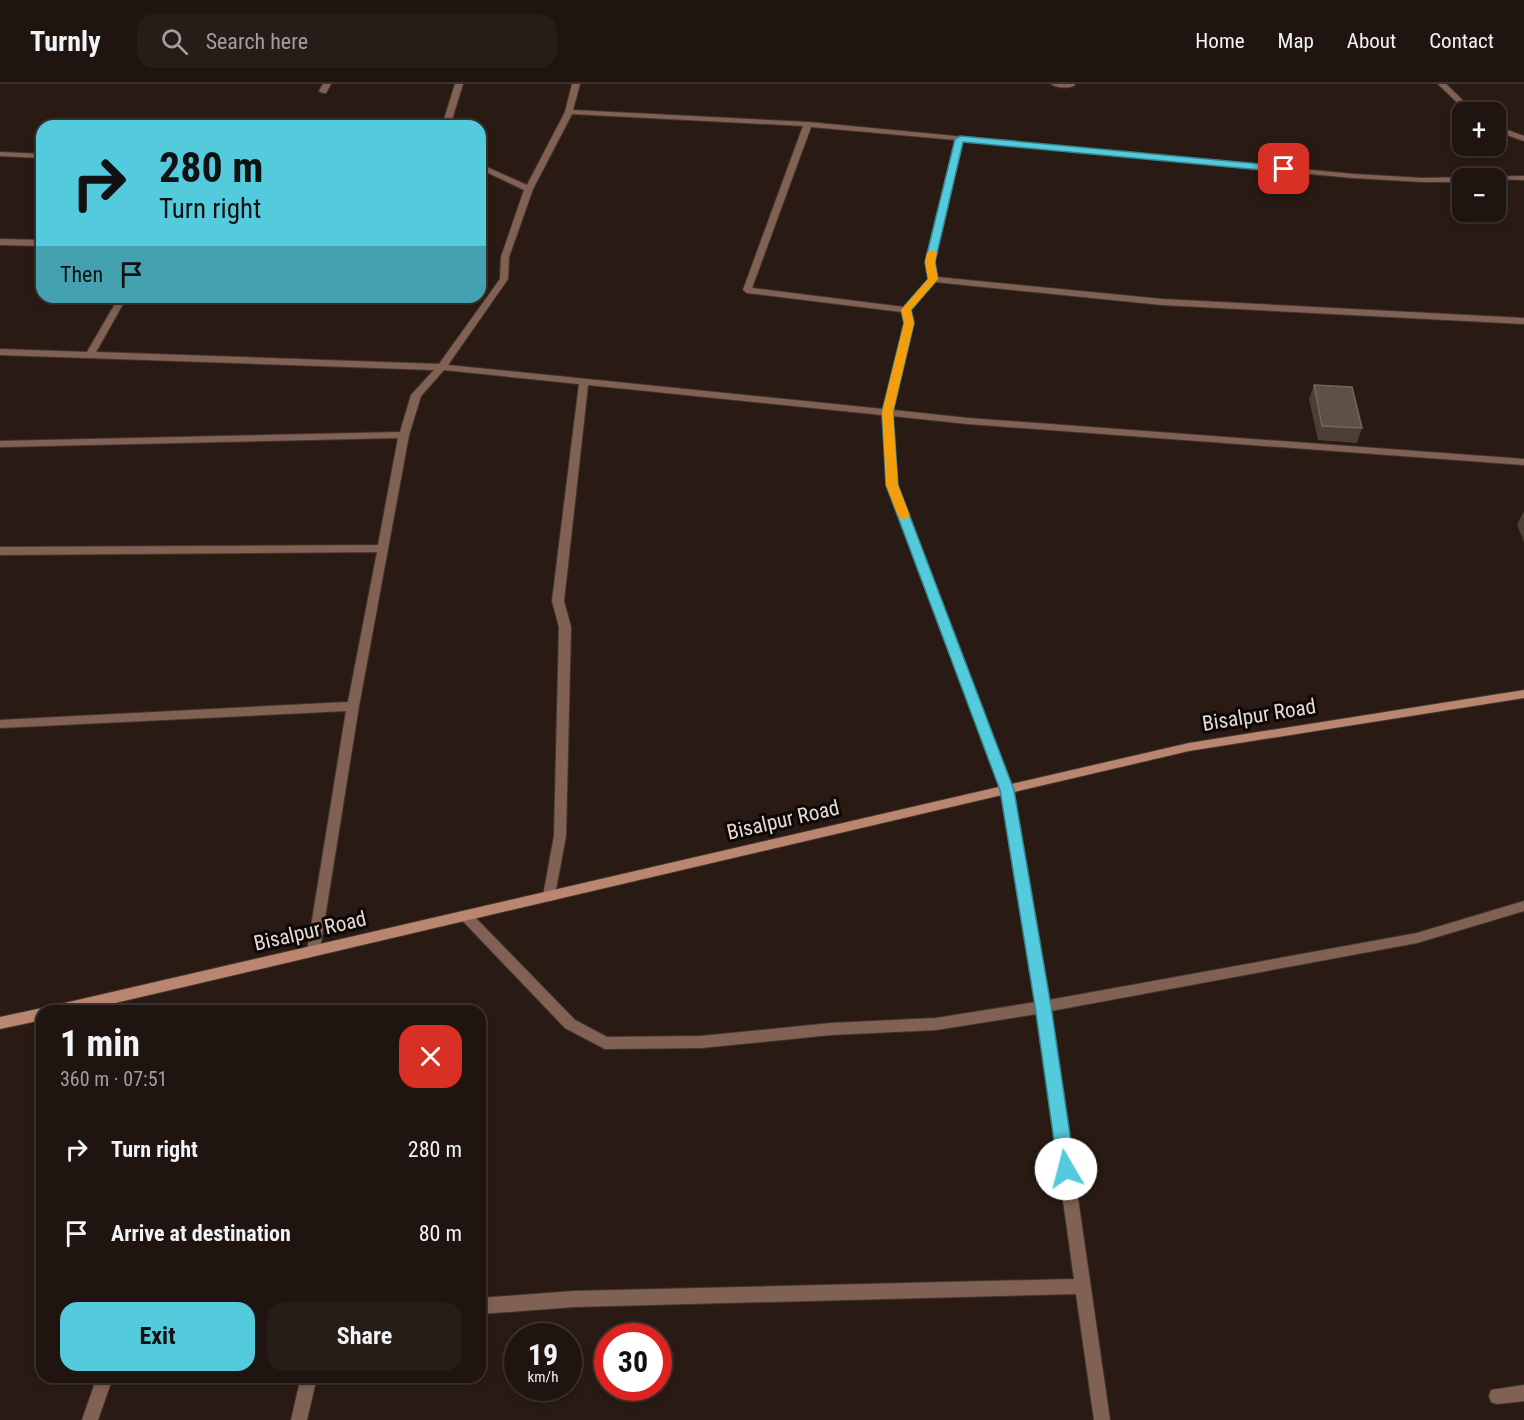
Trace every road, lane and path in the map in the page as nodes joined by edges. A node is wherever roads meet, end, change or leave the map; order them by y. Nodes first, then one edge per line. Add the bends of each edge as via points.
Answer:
1 (459, 84) edge
2 (576, 84) edge
3 (1055, 84) edge
4 (1442, 84) edge
5 (1071, 85) edge
6 (1461, 102) edge
7 (569, 112) junction
8 (448, 120) edge
9 (808, 124) junction
10 (1506, 132) edge
11 (960, 139) junction
12 (1524, 139) edge
13 (0, 154) edge
14 (36, 156) edge
15 (486, 169) edge
16 (1524, 178) edge
17 (529, 189) junction
18 (0, 242) edge
19 (36, 243) edge
20 (933, 279) junction
21 (120, 303) edge
22 (906, 310) junction
23 (1524, 321) edge
24 (0, 352) edge
25 (90, 355) junction
26 (442, 367) junction
27 (584, 382) junction
28 (887, 412) junction
29 (404, 435) junction
30 (0, 444) edge
31 (1524, 462) edge
32 (381, 548) junction
33 (0, 551) edge
34 (1524, 694) edge
35 (353, 706) junction
36 (0, 724) edge
37 (1007, 790) junction
38 (549, 896) junction
39 (1524, 906) edge
40 (465, 916) junction
41 (314, 951) junction
42 (82, 1005) edge
43 (1043, 1006) junction
44 (36, 1015) edge
45 (0, 1023) edge
46 (1083, 1286) junction
47 (486, 1306) edge
48 (103, 1383) edge
49 (308, 1383) edge
50 (1524, 1393) edge
51 (1497, 1396) dead end
52 (90, 1420) edge
53 (299, 1420) edge
54 (1102, 1420) edge

1 - 8 street
2 - 7 street
3 - 5 street
4 - 6 street
7 - 9 street
7 - 17 street
9 - 11 street
9 - 22 street via 747,290
10 - 12 street
11 - 16 street via 1353,176 1423,180
11 - 20 street via 930,262
13 - 14 street
15 - 17 street
17 - 26 street via 505,257 504,279
18 - 19 street
20 - 22 street
20 - 23 street via 1161,302
21 - 25 street
22 - 28 street via 909,323
24 - 25 street
25 - 26 street
26 - 27 street
26 - 29 street via 416,395
27 - 28 street
27 - 38 street via 558,601 565,627 560,836
28 - 31 street
28 - 37 street via 892,485
29 - 30 street
29 - 32 street
32 - 33 street
32 - 35 street
34 - 37 main road, Bisalpur Road via 1189,747
35 - 36 street
35 - 41 street
37 - 38 main road, Bisalpur Road
37 - 43 street
38 - 40 main road, Bisalpur Road
39 - 43 street via 1418,938
40 - 41 main road, Bisalpur Road
40 - 43 street via 570,1024 605,1043 701,1042 831,1029 936,1024
41 - 42 main road, Bisalpur Road
43 - 46 street
44 - 45 main road
46 - 47 street via 574,1299
46 - 54 street
48 - 52 street
49 - 53 street
50 - 51 street

